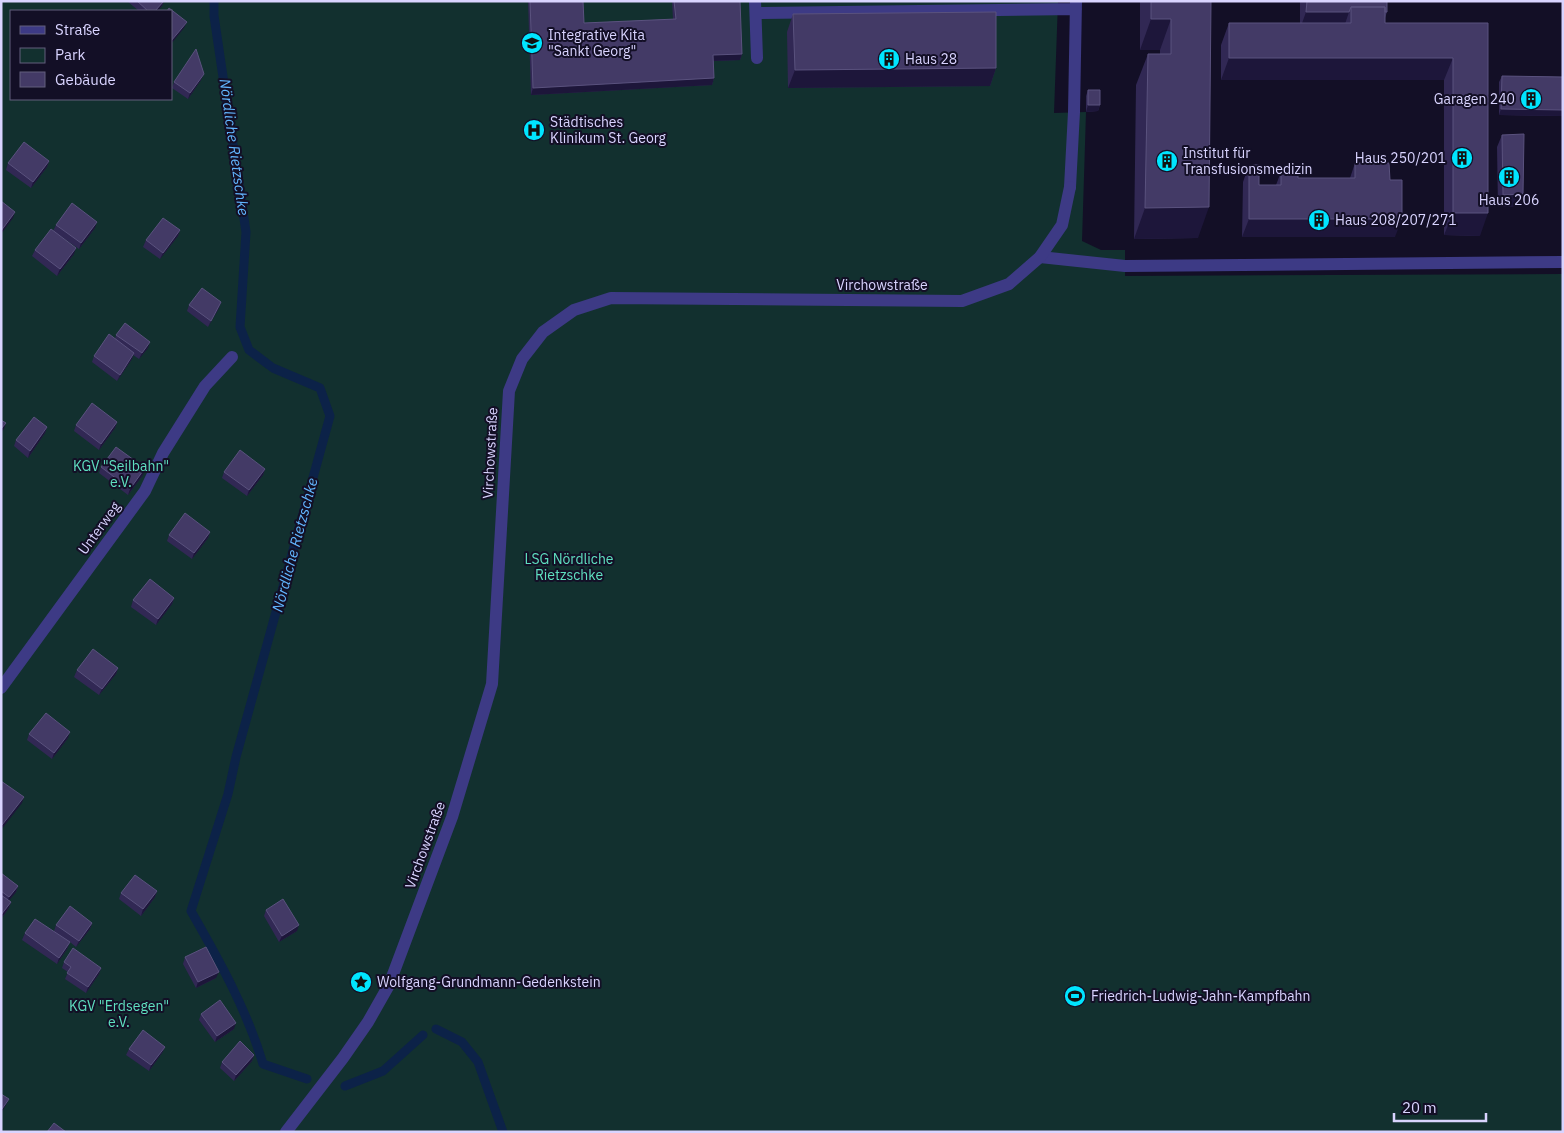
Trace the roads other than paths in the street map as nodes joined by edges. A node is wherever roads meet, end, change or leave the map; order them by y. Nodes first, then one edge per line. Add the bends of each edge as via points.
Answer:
1 (1076, 5) edge
2 (755, 7) edge
3 (757, 58) dead end
4 (1040, 257) junction
5 (1563, 262) edge
6 (232, 357) dead end
7 (1, 688) edge
8 (286, 1132) edge

1 - 2 street
1 - 4 street, Virchowstraße via 1070,186 1062,225
2 - 3 street
4 - 5 street via 1125,266
4 - 8 street, Virchowstraße via 1009,284 962,301 611,298 574,310 543,332 522,359 509,391 492,684 452,817 389,985 343,1058
6 - 7 street, Unterweg via 205,386 163,453 145,491

